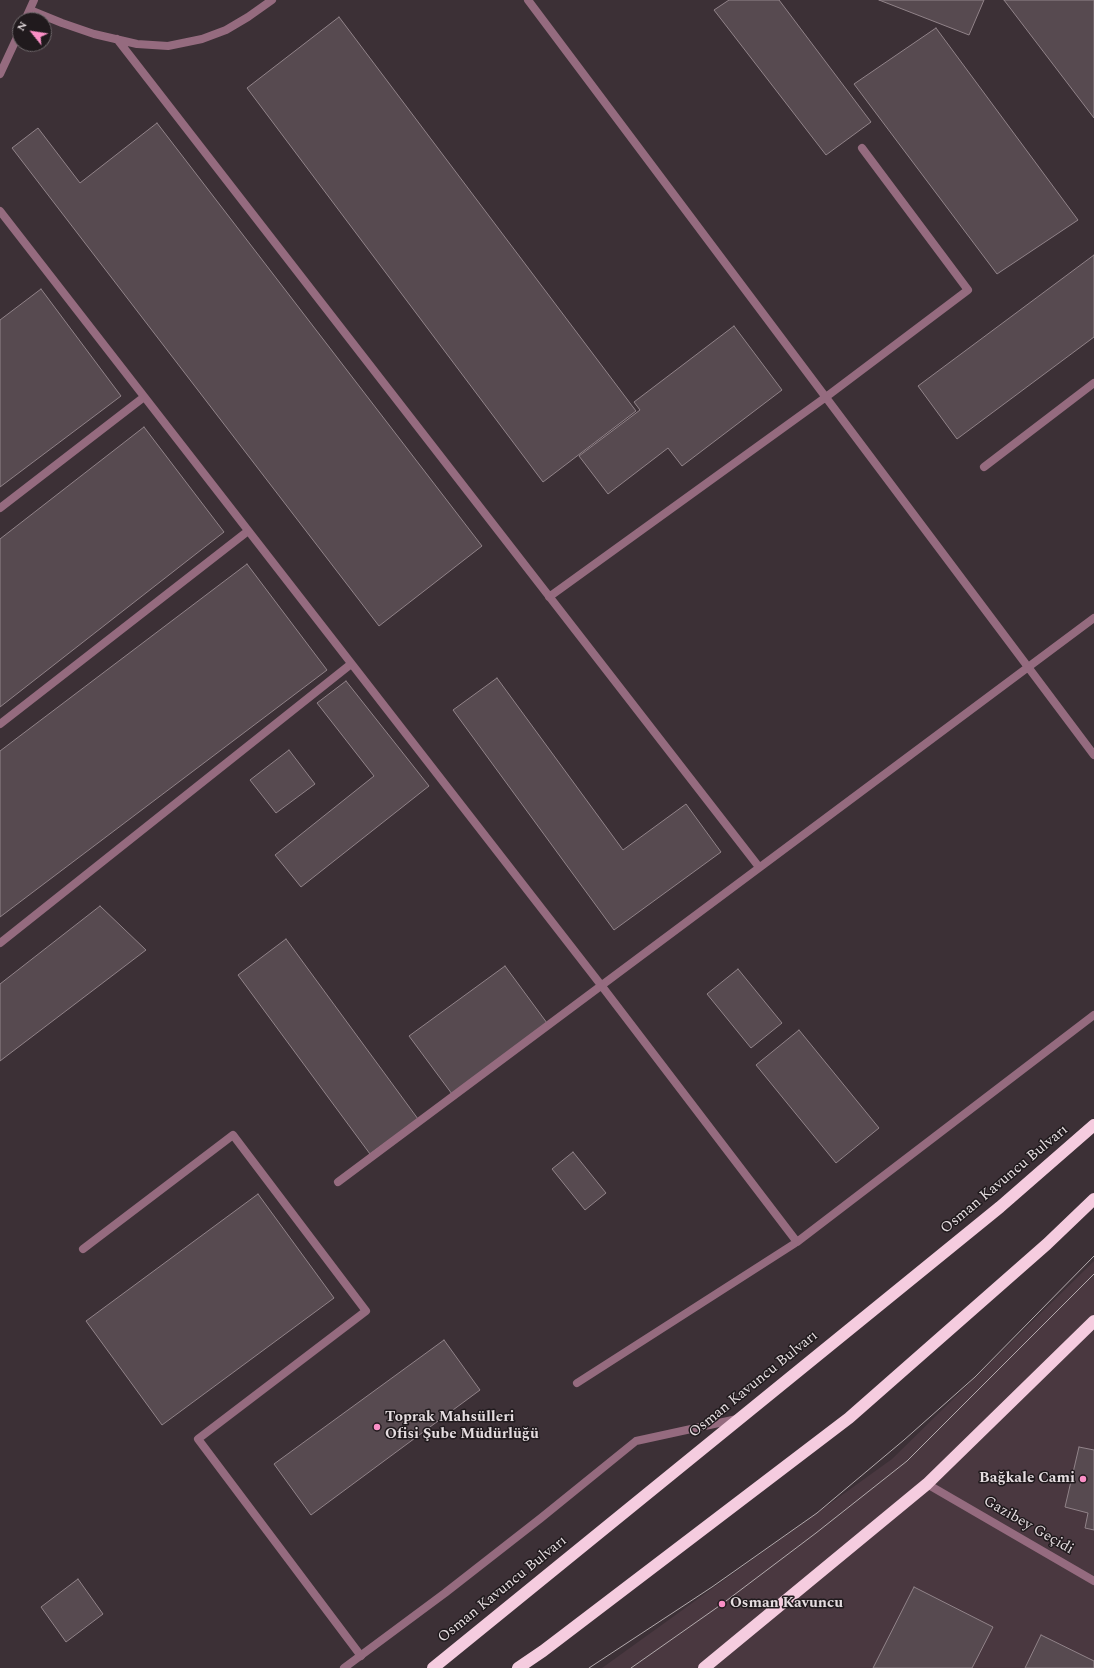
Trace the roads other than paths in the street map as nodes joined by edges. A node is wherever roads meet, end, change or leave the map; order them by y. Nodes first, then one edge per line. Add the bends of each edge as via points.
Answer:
1 (34, 0) edge
2 (272, 0) edge
3 (528, 0) edge
4 (30, 10) joint
5 (117, 39) junction
6 (12, 48) edge
7 (0, 74) edge
8 (862, 148) dead end
9 (0, 211) edge
10 (1094, 383) edge
11 (144, 397) junction
12 (826, 397) junction
13 (984, 467) dead end
14 (0, 508) edge
15 (248, 531) junction
16 (549, 597) junction
17 (1094, 618) edge
18 (351, 664) junction
19 (1028, 667) junction
20 (0, 724) edge
21 (1094, 755) edge
22 (759, 868) junction
23 (0, 943) edge
24 (601, 985) junction
25 (1094, 1015) edge
26 (1094, 1125) edge
27 (338, 1182) dead end
28 (1094, 1199) edge
29 (797, 1242) junction
30 (83, 1249) dead end
31 (1094, 1320) edge
32 (577, 1383) dead end
33 (738, 1419) junction
34 (927, 1484) junction
35 (1094, 1581) edge
36 (361, 1656) junction
37 (344, 1668) edge
38 (433, 1668) edge
39 (518, 1668) edge
40 (704, 1668) edge

1 - 4 street
2 - 5 street via 226,30 185,44 151,46
3 - 12 street
4 - 5 street via 62,23
5 - 16 street
6 - 7 street
8 - 12 street via 968,290
9 - 11 street
10 - 13 street
11 - 14 street
11 - 15 street
12 - 16 street
12 - 19 street
15 - 18 street
15 - 20 street
16 - 22 street
17 - 19 street
18 - 23 street
18 - 24 street
19 - 21 street
19 - 22 street
22 - 24 street
24 - 27 street
24 - 29 street
25 - 29 street
26 - 33 highway, Osman Kavuncu Bulvarı via 1000,1206
28 - 39 highway via 849,1418
29 - 32 street
30 - 36 street via 233,1135 366,1312 198,1439
31 - 34 highway
33 - 36 street via 636,1441 523,1532
33 - 38 highway, Osman Kavuncu Bulvarı
34 - 35 street, Gazibey Geçidi
34 - 40 highway
36 - 37 street

